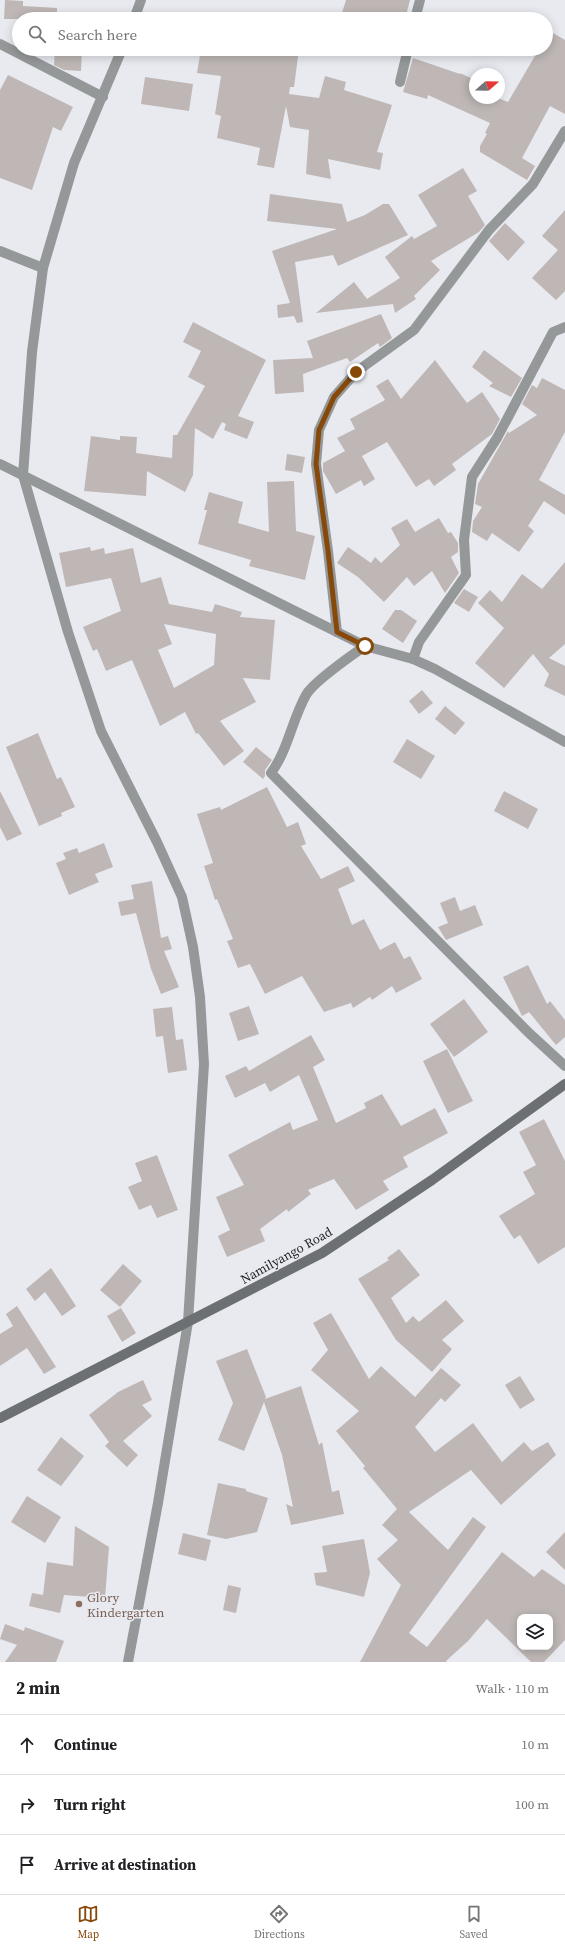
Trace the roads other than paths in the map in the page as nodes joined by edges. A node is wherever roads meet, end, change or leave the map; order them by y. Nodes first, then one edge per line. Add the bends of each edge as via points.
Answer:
1 (141, 0) edge
2 (420, 0) edge
3 (137, 12) edge
4 (417, 12) edge
5 (0, 44) edge
6 (12, 50) edge
7 (24, 56) edge
8 (119, 56) edge
9 (406, 56) edge
10 (400, 82) dead end
11 (103, 96) junction
12 (565, 131) edge
13 (0, 251) edge
14 (43, 268) junction
15 (565, 327) edge
16 (2, 465) edge
17 (23, 476) junction
18 (337, 632) junction
19 (365, 646) junction
20 (413, 659) junction
21 (565, 742) edge
22 (565, 1066) edge
23 (565, 1084) edge
24 (188, 1322) junction
25 (0, 1418) edge
26 (128, 1662) edge

1 - 3 street
2 - 4 street
5 - 6 street
7 - 11 street
8 - 11 street
9 - 10 street
11 - 14 street via 74,163
12 - 18 street via 533,184 489,230 414,330 356,372 334,397 319,430 316,464
13 - 14 street
14 - 17 street via 32,352
15 - 20 street via 554,332 497,438 472,477 464,540 466,575 419,642
16 - 17 street
17 - 18 street
17 - 24 street via 68,632 101,731 182,897 193,947 200,997 204,1064
18 - 19 street
19 - 20 street
19 - 22 street via 307,693 289,732 280,761 271,773 529,1033
20 - 21 street
23 - 24 main road, Namilyango Road via 432,1180 322,1253
24 - 25 main road, Namilyango Road
24 - 26 street

